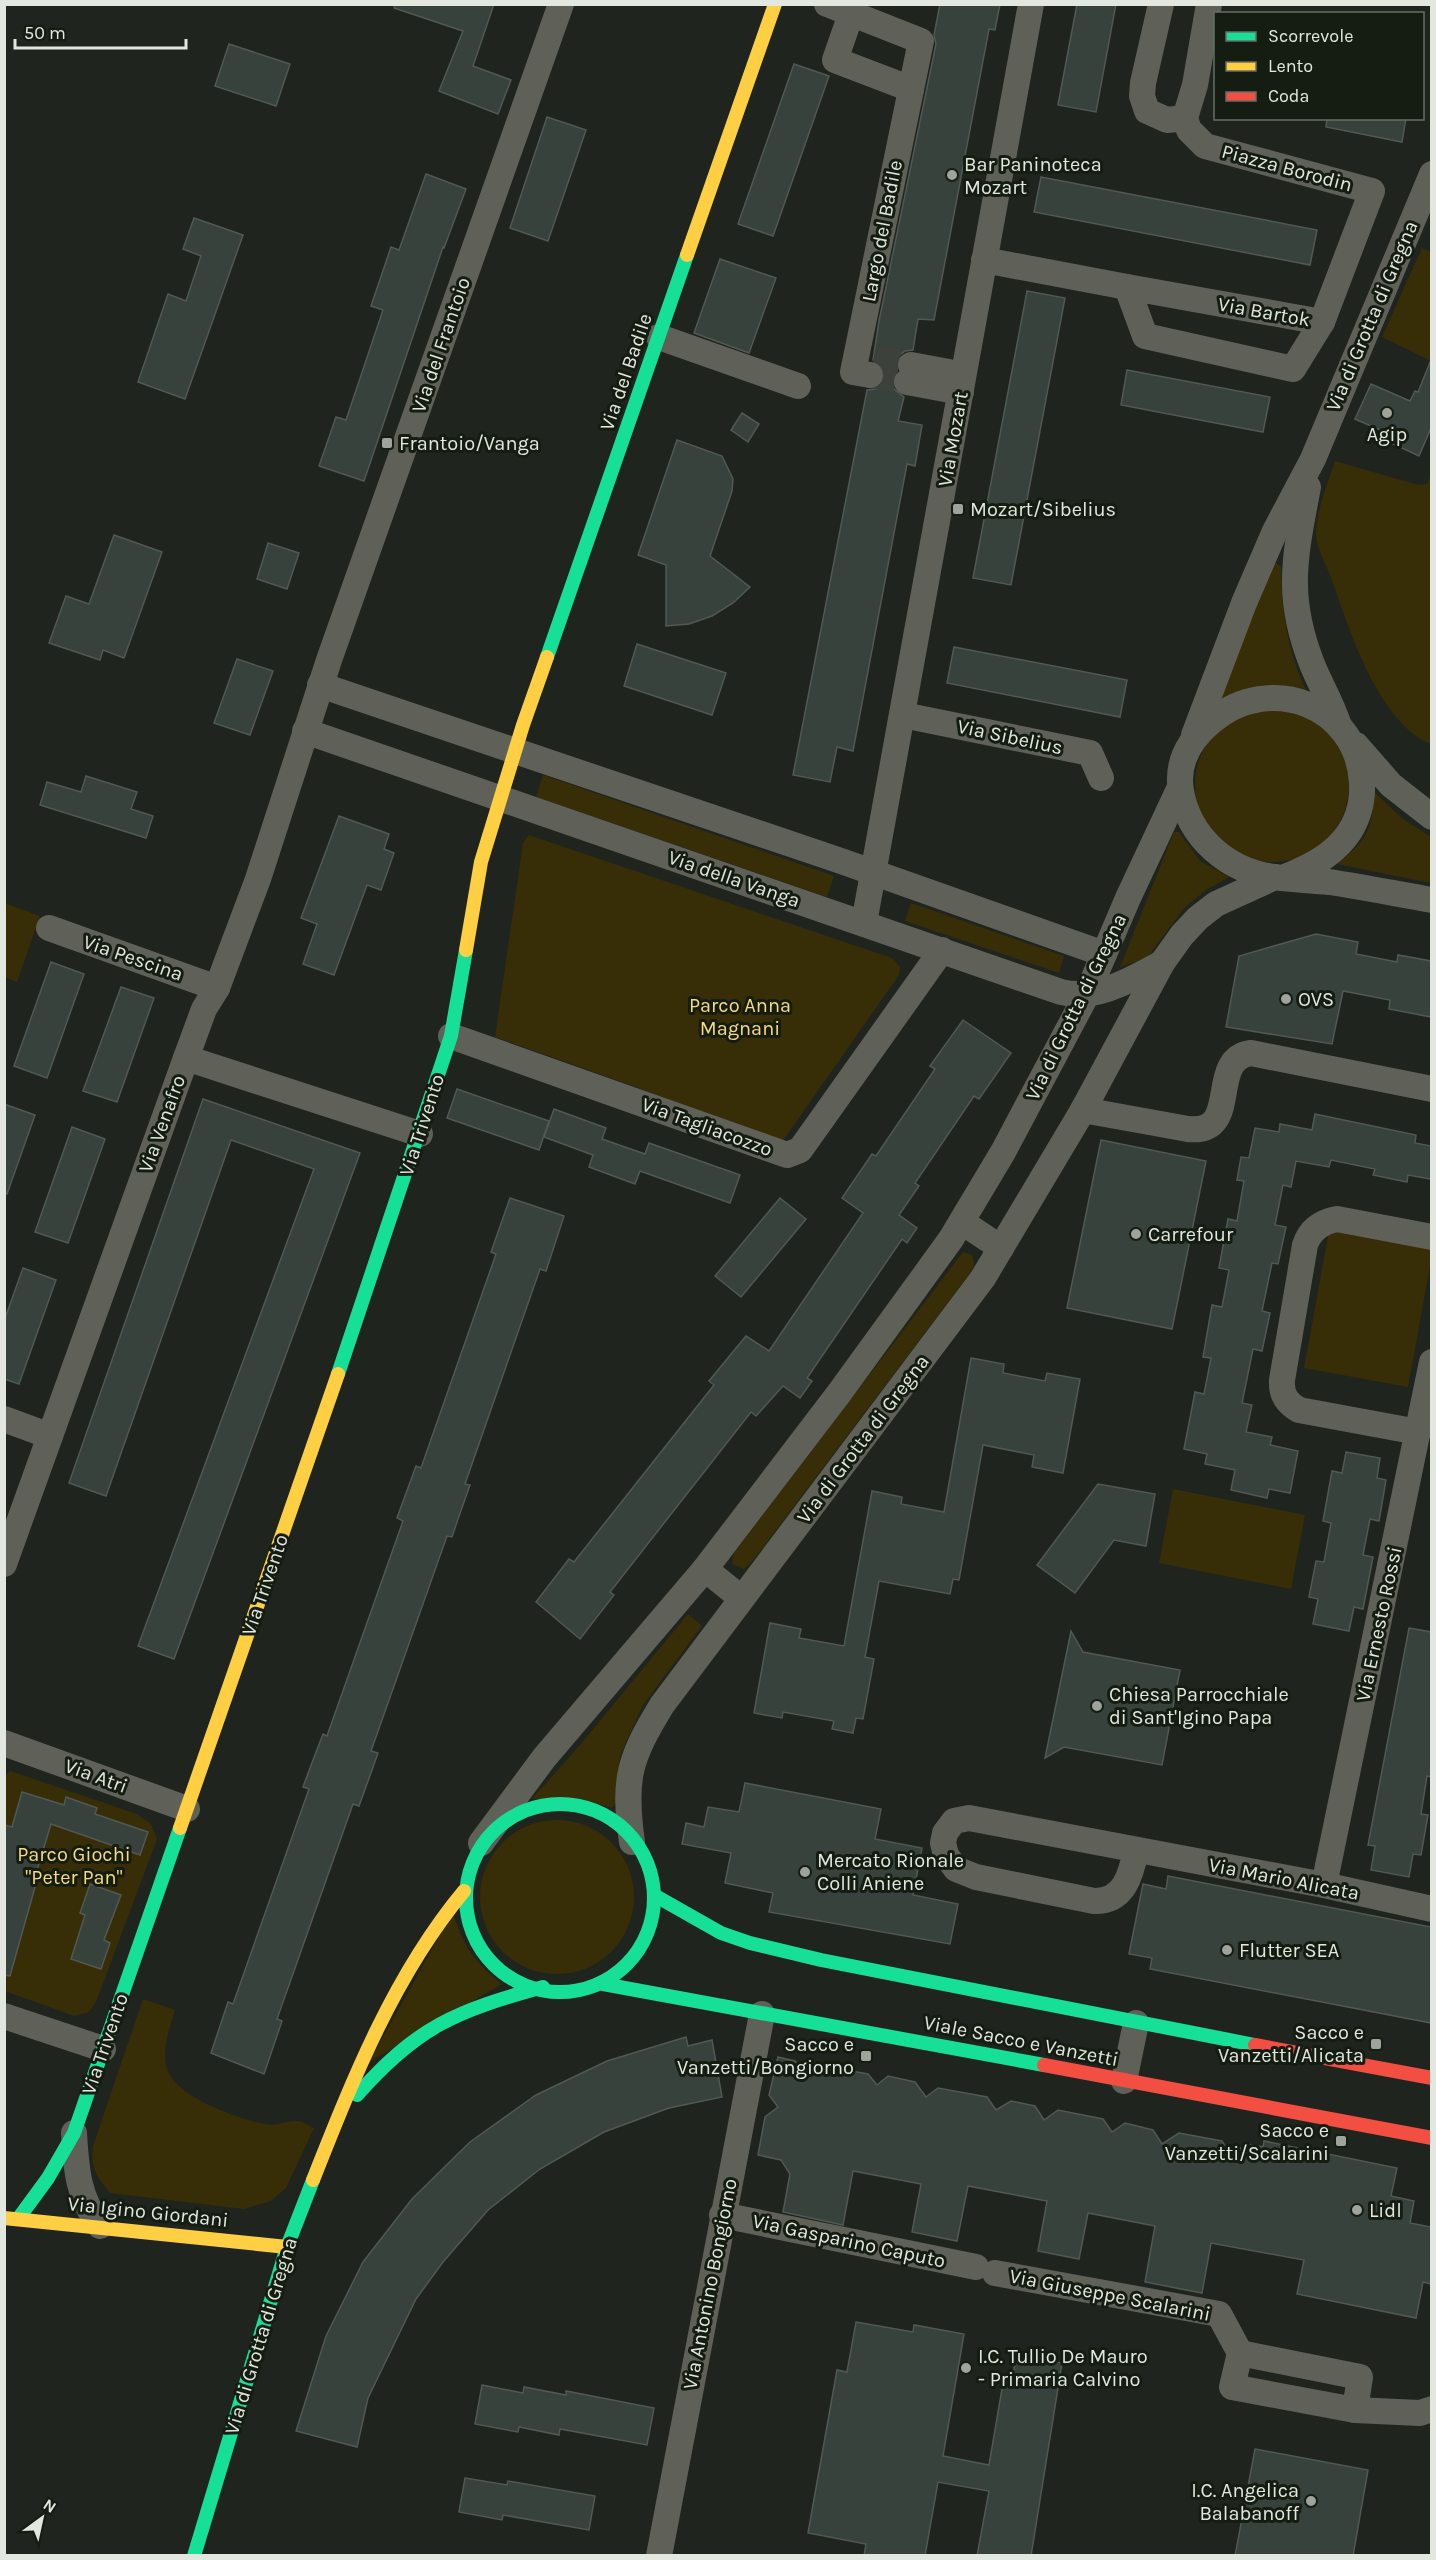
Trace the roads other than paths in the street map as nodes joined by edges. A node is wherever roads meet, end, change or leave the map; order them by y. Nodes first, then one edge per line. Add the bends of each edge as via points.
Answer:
1 (561, 4) edge
2 (775, 4) edge
3 (827, 4) edge
4 (1031, 4) edge
5 (1161, 4) edge
6 (1209, 4) edge
7 (851, 14) junction
8 (911, 89) junction
9 (1185, 118) junction
10 (1431, 174) edge
11 (984, 260) junction
12 (1127, 287) junction
13 (1322, 322) junction
14 (659, 337) junction
15 (863, 365) dead end
16 (909, 373) tunnel mouth
17 (963, 383) junction
18 (798, 386) dead end
19 (1313, 459) junction
20 (320, 685) junction
21 (903, 715) junction
22 (1342, 728) junction
23 (305, 731) junction
24 (1193, 738) junction
25 (515, 752) junction
26 (1101, 778) dead end
27 (1180, 787) junction
28 (500, 799) junction
29 (1431, 817) edge
30 (874, 873) junction
31 (1280, 877) junction
32 (1431, 900) edge
33 (864, 923) junction
34 (49, 928) dead end
35 (942, 951) junction
36 (1104, 954) junction
37 (1162, 963) junction
38 (462, 971) joint
39 (217, 988) junction
40 (1087, 994) junction
41 (452, 1036) junction
42 (186, 1058) junction
43 (1431, 1089) edge
44 (1083, 1110) junction
45 (420, 1134) junction
46 (962, 1222) junction
47 (1431, 1237) edge
48 (1001, 1248) junction
49 (1431, 1362) edge
50 (4, 1419) edge
51 (1418, 1432) junction
52 (50, 1436) junction
53 (4, 1564) edge
54 (705, 1569) junction
55 (741, 1598) junction
56 (4, 1743) edge
57 (187, 1809) junction
58 (632, 1842) junction
59 (481, 1843) junction
60 (1137, 1850) junction
61 (1324, 1885) junction
62 (464, 1891) junction
63 (654, 1895) junction
64 (1431, 1909) edge
65 (603, 1984) junction
66 (543, 1988) junction
67 (762, 2014) junction
68 (4, 2016) edge
69 (1136, 2023) junction
70 (103, 2049) junction
71 (1431, 2078) edge
72 (1124, 2081) junction
73 (337, 2120) junction
74 (74, 2133) junction
75 (1431, 2138) edge
76 (722, 2215) junction
77 (11, 2218) edge
78 (100, 2226) junction
79 (287, 2247) junction
80 (985, 2270) joint
81 (1240, 2353) junction
82 (1431, 2409) edge
83 (1354, 2410) junction
84 (194, 2556) edge
85 (659, 2556) edge

1 - 20 street, Via del Frantoio
2 - 14 street, Via del Badile
3 - 7 street, Largo del Badile
4 - 11 street, Via Mozart
5 - 9 street via 1142,96 1148,111 1167,120
6 - 9 street
7 - 8 street, Largo del Badile via 921,42
7 - 8 street via 835,60
8 - 15 street, Largo del Badile
9 - 13 street, Piazza Borodin via 1189,130 1205,146 1372,191
10 - 19 street, Via di Grotta di Gregna
11 - 12 street, Via Bartok
11 - 17 street, Via Mozart
12 - 13 street, Via Bartok
12 - 13 street, Via Bartok via 1145,336 1293,369
14 - 18 street
14 - 25 street, Via del Badile
16 - 17 street
17 - 21 street, Via Mozart
19 - 22 street, Via di Grotta di Gregna via 1296,548 1294,589 1306,649
19 - 24 street, Via di Grotta di Gregna via 1275,531 1244,603
20 - 23 street, Via Venafro
20 - 25 street
21 - 26 street, Via Sibelius via 1090,753
21 - 30 street, Via Mozart
22 - 24 street via 1318,709 1300,702 1263,698 1231,708
22 - 29 street via 1391,785
22 - 31 street via 1361,771 1361,799 1355,821 1344,840 1323,859
23 - 28 street, Via della Vanga
23 - 39 street, Via Venafro via 258,879
24 - 27 street via 1182,764
25 - 28 street, Via del Badile
25 - 30 street
27 - 31 street via 1188,817 1206,844 1233,863
27 - 36 street, Via di Grotta di Gregna
28 - 33 street, Via della Vanga
28 - 38 street, Via del Badile via 483,851
30 - 33 street, Via Mozart
30 - 36 street
31 - 32 street
31 - 37 street, Via di Grotta di Gregna via 1207,910
33 - 35 street, Via della Vanga
34 - 39 street, Via Pescina
35 - 40 street, Via della Vanga via 1061,992
35 - 41 street, Via Tagliacozzo via 800,1150 787,1155
36 - 40 street, Via di Grotta di Gregna
37 - 40 street, Via della Vanga via 1114,987
37 - 44 street, Via di Grotta di Gregna
38 - 41 street, Via Trivento
39 - 42 street, Via Venafro
40 - 46 street, Via di Grotta di Gregna
41 - 45 street, Via Trivento
42 - 45 street
42 - 52 street, Via Venafro
43 - 44 street via 1251,1053 1238,1056 1233,1062 1220,1110 1204,1129
44 - 48 street, Via di Grotta di Gregna
45 - 57 street, Via Trivento
46 - 48 street
46 - 54 street, Via di Grotta di Gregna via 886,1330
47 - 51 street via 1337,1219 1313,1230 1305,1245 1282,1380 1286,1399 1299,1410
48 - 55 street, Via di Grotta di Gregna via 966,1304
49 - 51 street, Via Ernesto Rossi
50 - 52 street
51 - 61 street, Via Ernesto Rossi
52 - 53 street, Via Venafro
54 - 55 street
54 - 59 street, Via di Grotta di Gregna via 549,1752
55 - 58 street, Via di Grotta di Gregna via 662,1706 636,1753 628,1779
56 - 57 street, Via Atri
57 - 70 street, Via Trivento
58 - 59 street, Via di Grotta di Gregna via 613,1823 591,1810 555,1803 521,1810 506,1818
58 - 63 street, Via di Grotta di Gregna via 648,1868
59 - 62 street, Via di Grotta di Gregna via 470,1864
60 - 60 street, Via Mario Alicata via 969,1818 954,1821 943,1843 950,1863 968,1875 1094,1901 1108,1901 1117,1894 1130,1876
60 - 61 street, Via Mario Alicata
61 - 64 street, Via Mario Alicata
62 - 66 street, Via di Grotta di Gregna via 469,1924 485,1954 510,1976
62 - 73 street, Via di Grotta di Gregna via 417,1952 354,2076
63 - 65 street, Via di Grotta di Gregna via 653,1918 641,1952 622,1973
63 - 69 street, Viale Sacco e Vanzetti via 721,1932 750,1942 821,1960
65 - 66 street, Via di Grotta di Gregna via 582,1990
65 - 67 street, Viale Sacco e Vanzetti
66 - 73 street, Via di Grotta di Gregna via 474,2007 425,2030 386,2063
67 - 72 street, Viale Sacco e Vanzetti
67 - 76 street, Via Antonino Bongiorno
68 - 70 street
69 - 71 street, Viale Sacco e Vanzetti
69 - 72 street
70 - 74 street, Via Trivento
72 - 75 street, Viale Sacco e Vanzetti
73 - 79 street, Via di Grotta di Gregna
74 - 77 street, Via Trivento via 48,2178
74 - 78 street, Via Trivento via 78,2183 86,2206
76 - 80 street, Via Gasparino Caputo
76 - 85 street, Via Antonino Bongiorno
77 - 78 street, Via Igino Giordani
78 - 79 street, Via Igino Giordani
79 - 84 street, Via di Grotta di Gregna
80 - 81 street, Via Giuseppe Scalarini via 1219,2314
81 - 83 street via 1360,2377
81 - 83 street via 1232,2387
82 - 83 street via 1420,2413

